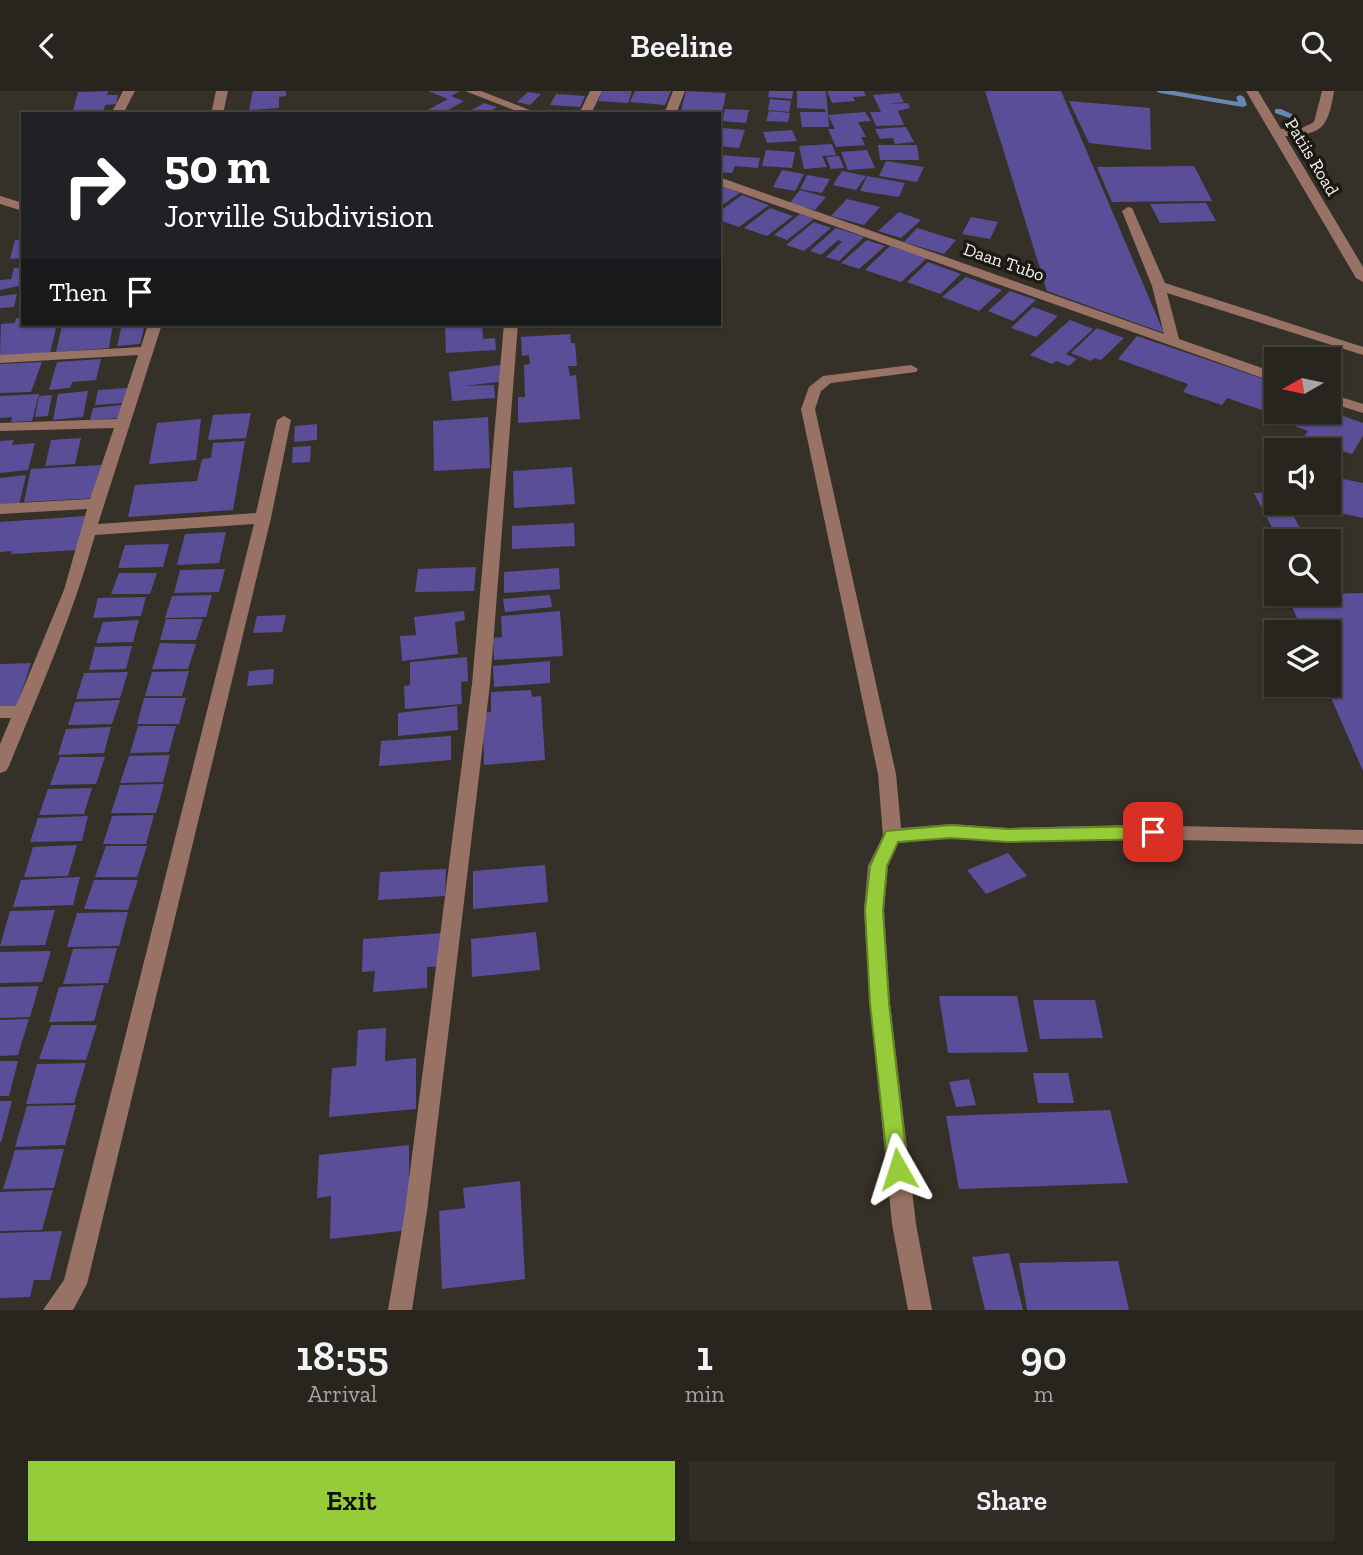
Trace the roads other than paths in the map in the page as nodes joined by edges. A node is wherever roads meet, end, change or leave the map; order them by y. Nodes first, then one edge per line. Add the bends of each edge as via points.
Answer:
1 (129, 91) edge
2 (222, 91) edge
3 (471, 91) edge
4 (515, 91) edge
5 (596, 91) edge
6 (679, 91) edge
7 (1252, 91) edge
8 (1328, 91) edge
9 (509, 104) junction
10 (118, 112) edge
11 (217, 112) edge
12 (530, 112) edge
13 (586, 112) edge
14 (671, 112) edge
15 (1278, 133) junction
16 (721, 181) edge
17 (0, 200) edge
18 (21, 206) edge
19 (1128, 211) dead end
20 (1359, 264) edge
21 (1363, 278) edge
22 (1159, 286) junction
23 (154, 326) edge
24 (511, 326) edge
25 (1172, 342) junction
26 (144, 351) junction
27 (1363, 351) edge
28 (0, 359) edge
29 (911, 369) dead end
30 (1264, 374) edge
31 (1341, 401) edge
32 (1363, 409) edge
33 (284, 420) dead end
34 (123, 423) junction
35 (0, 427) edge
36 (96, 504) junction
37 (0, 509) edge
38 (262, 518) junction
39 (90, 530) junction
40 (0, 712) edge
41 (23, 712) junction
42 (0, 766) edge
43 (892, 836) junction
44 (1363, 837) edge
45 (55, 1310) edge
46 (400, 1310) edge
47 (920, 1310) edge

1 - 10 street
2 - 11 street
3 - 9 street
4 - 9 street
5 - 13 street
6 - 14 street
7 - 15 street, Patiis Road
8 - 15 street via 1319,124 1306,131
9 - 12 street
15 - 20 street, Patiis Road
16 - 25 street, Daan Tubo
17 - 18 street
19 - 22 street
20 - 21 street, Patiis Road
22 - 25 street
22 - 27 street
23 - 26 street
24 - 46 street via 481,684
25 - 30 street, Daan Tubo
26 - 28 street
26 - 34 street
29 - 43 street via 828,379 812,391 808,409 887,774
31 - 32 street
33 - 38 street
34 - 35 street
34 - 36 street
36 - 37 street
36 - 39 street
38 - 39 street
38 - 45 street via 75,1284 62,1307
39 - 41 street via 72,590
40 - 41 street
41 - 42 street
43 - 44 street via 951,831
43 - 47 street via 878,866 874,910 904,1224

